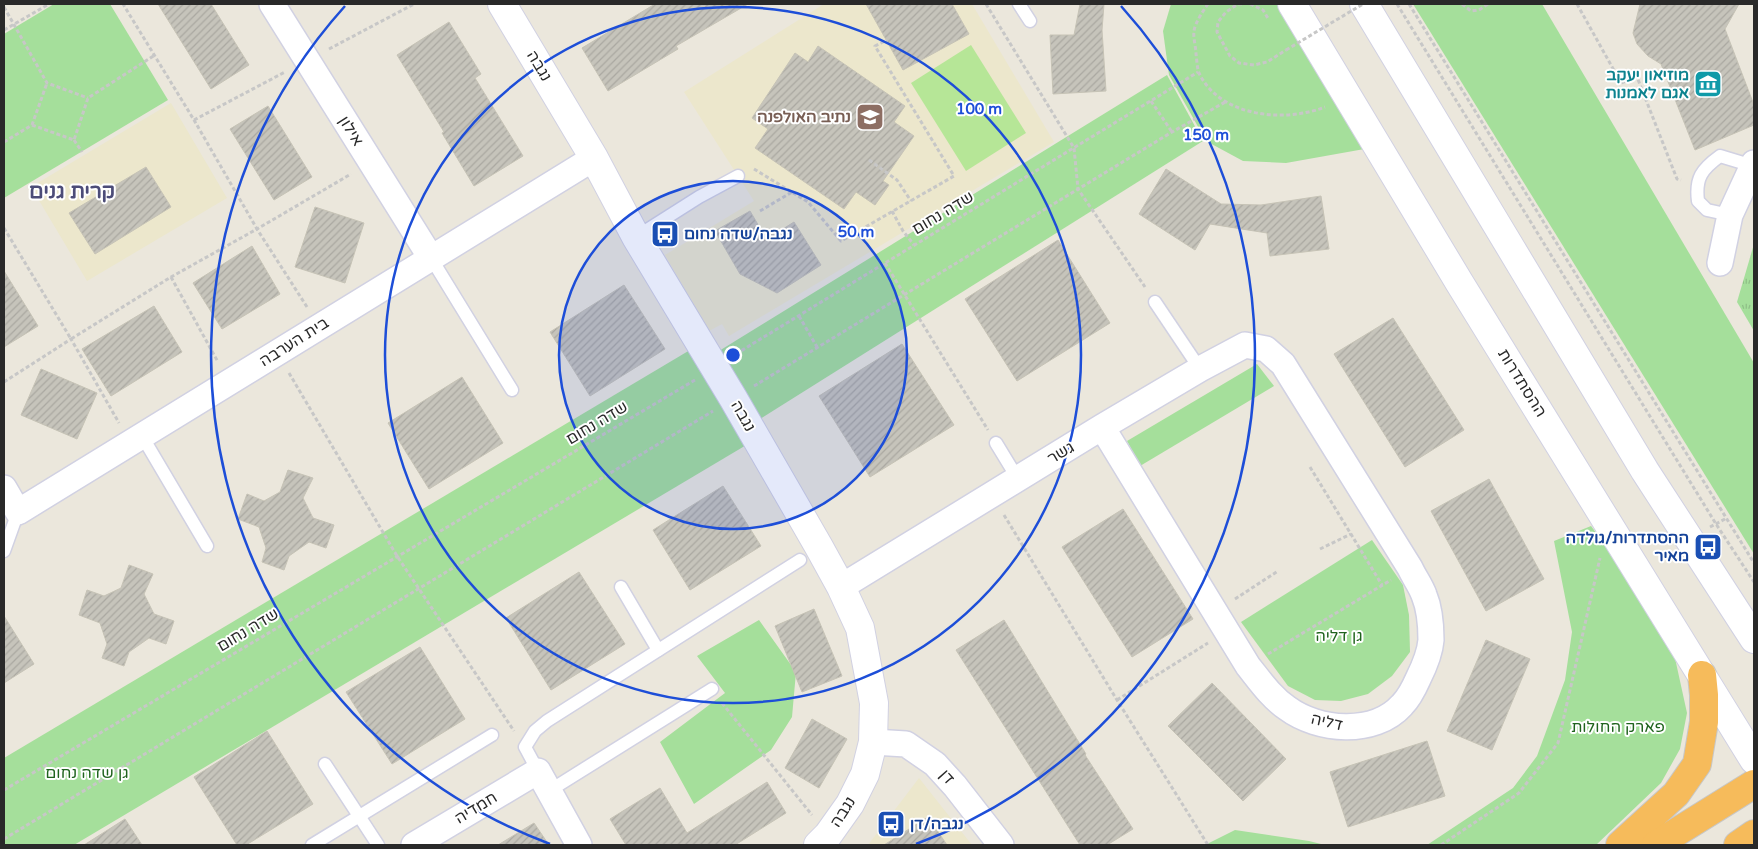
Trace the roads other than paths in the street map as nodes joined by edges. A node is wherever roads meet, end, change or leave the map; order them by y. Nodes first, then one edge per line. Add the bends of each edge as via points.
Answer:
1 (272, 4) edge
2 (1019, 4) edge
3 (1292, 4) edge
4 (1363, 4) edge
5 (507, 6) edge
6 (1030, 21) dead end
7 (594, 158) junction
8 (1754, 165) edge
9 (738, 176) road end
10 (1730, 215) junction
11 (636, 237) junction
12 (431, 258) junction
13 (1720, 263) dead end
14 (1156, 302) road end
15 (1283, 364) joint
16 (1200, 369) junction
17 (512, 390) dead end
18 (1102, 427) junction
19 (136, 440) junction
20 (996, 443) road end
21 (1018, 479) junction
22 (4, 488) edge
23 (18, 512) junction
24 (207, 546) dead end
25 (4, 551) edge
26 (800, 560) dead end
27 (621, 587) dead end
28 (841, 587) junction
29 (1745, 617) edge
30 (1754, 638) edge
31 (658, 650) junction
32 (1702, 675) junction
33 (712, 690) road end
34 (492, 735) dead end
35 (873, 742) junction
36 (1754, 760) edge
37 (325, 764) dead end
38 (544, 781) junction
39 (1754, 784) edge
40 (359, 816) junction
41 (1754, 834) edge
42 (823, 840) edge
43 (312, 845) edge
44 (378, 845) edge
45 (414, 845) edge
46 (579, 845) edge
47 (1001, 845) edge
48 (1620, 845) edge
49 (1656, 845) edge
50 (1738, 845) edge

1 - 12 street, אילון
2 - 6 lane
3 - 32 main road, ההסתדרות
4 - 29 main road via 1645,471
5 - 7 main road, נגבה
7 - 11 main road, נגבה
7 - 12 street, בית הערבה
8 - 10 street
8 - 10 lane via 1720,156 1706,167 1696,187 1698,201 1708,210
9 - 11 lane
10 - 13 street
11 - 28 main road, נגבה
12 - 17 lane
12 - 19 street, בית הערבה
14 - 16 lane
15 - 16 street, גשר via 1266,349 1245,345
15 - 18 street, דליה via 1424,595 1431,641 1425,666 1402,706 1384,718 1361,726 1338,728 1287,709 1268,691 1248,666
16 - 18 street, גשר
18 - 21 street, גשר
19 - 23 street, בית הערבה
19 - 24 lane
20 - 21 lane
21 - 28 street, גשר
22 - 23 street
23 - 25 lane
26 - 31 lane
27 - 31 lane
28 - 35 main road, נגבה via 860,628 874,702
29 - 30 main road
31 - 38 lane via 535,731 525,747
32 - 36 main road, ההסתדרות
32 - 48 highway via 1704,722 1697,764 1676,794
33 - 38 lane
34 - 40 lane
35 - 42 main road, נגבה via 866,774 850,804
35 - 47 street, דן via 906,744 935,764
37 - 40 lane
38 - 45 street, חמדיה
38 - 46 street
39 - 49 highway
40 - 43 lane
40 - 44 lane
41 - 50 highway

